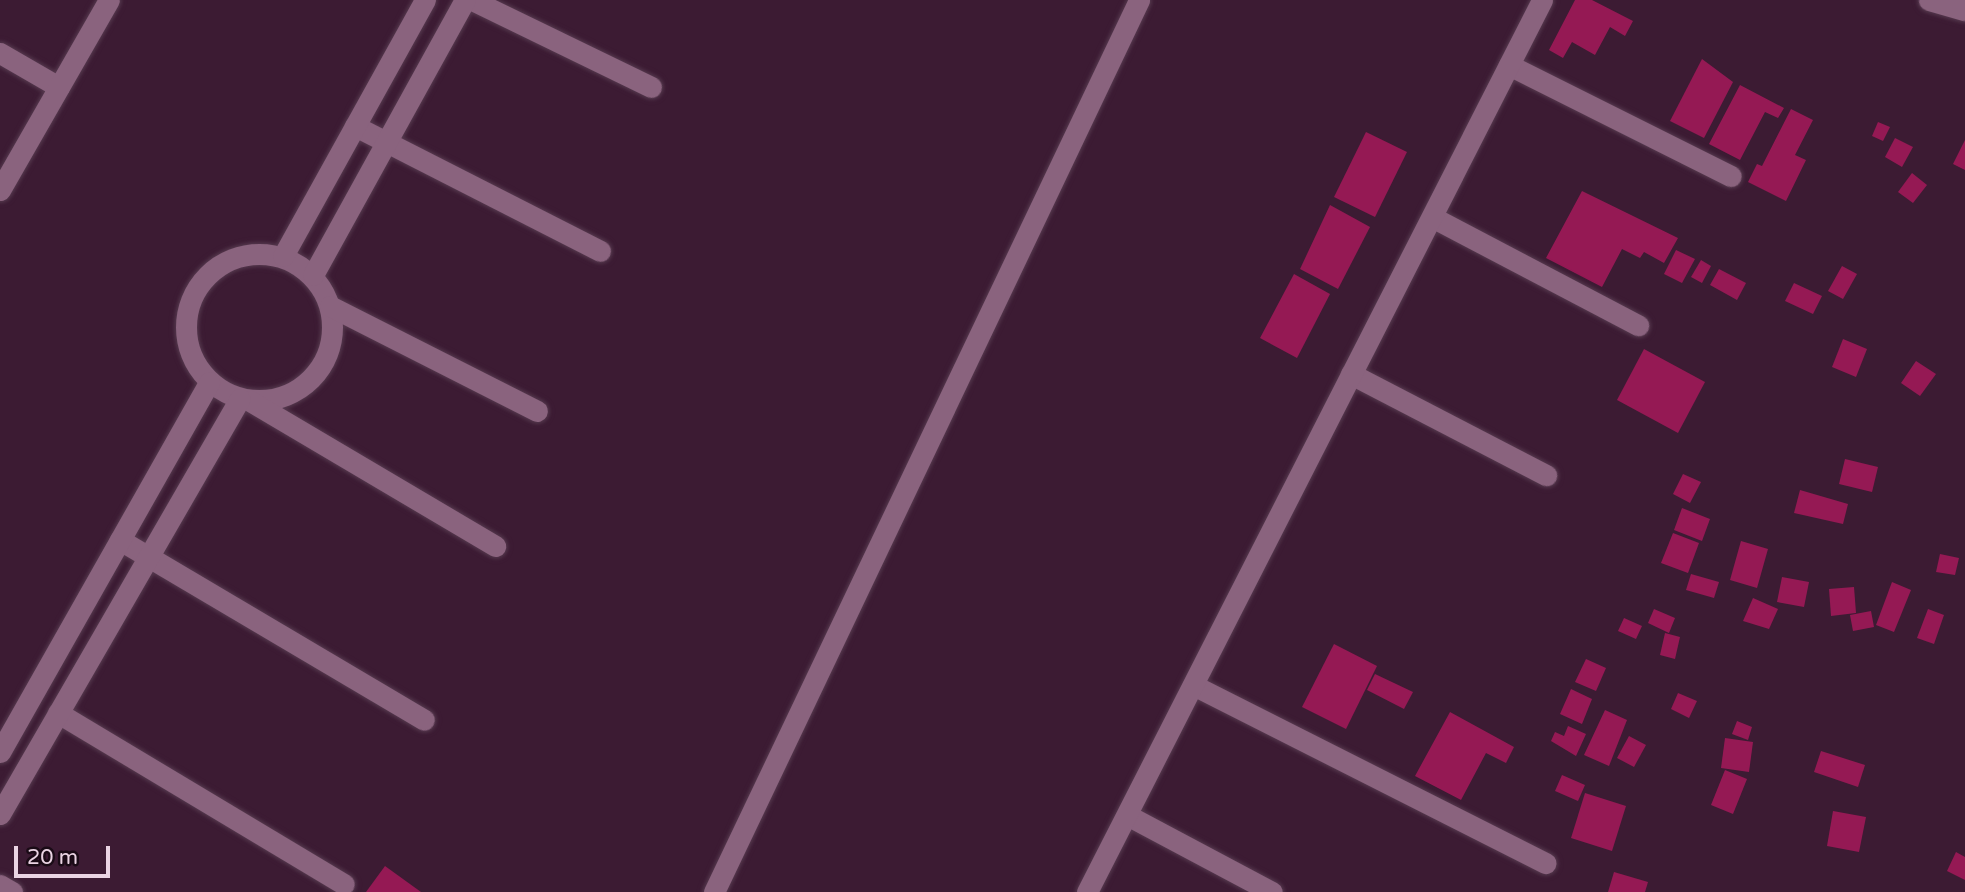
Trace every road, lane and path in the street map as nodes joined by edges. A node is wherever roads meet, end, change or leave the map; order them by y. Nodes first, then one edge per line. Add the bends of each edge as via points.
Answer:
1 (109, 0) edge
2 (425, 0) edge
3 (465, 0) edge
4 (472, 0) edge
5 (1139, 0) edge
6 (1542, 0) edge
7 (1929, 0) edge
8 (1965, 10) edge
9 (0, 52) edge
10 (1509, 65) junction
11 (651, 87) dead end
12 (59, 88) junction
13 (355, 126) junction
14 (387, 142) junction
15 (1731, 176) dead end
16 (0, 190) edge
17 (1432, 217) junction
18 (600, 251) dead end
19 (283, 256) junction
20 (313, 275) junction
21 (330, 306) junction
22 (1638, 325) dead end
23 (1351, 374) junction
24 (209, 382) junction
25 (245, 400) junction
26 (537, 411) dead end
27 (1546, 475) dead end
28 (120, 540) junction
29 (495, 546) dead end
30 (148, 557) junction
31 (1193, 685) junction
32 (58, 713) junction
33 (424, 720) dead end
34 (0, 752) edge
35 (0, 814) edge
36 (1127, 815) junction
37 (1546, 863) dead end
38 (344, 884) dead end
39 (0, 885) edge
40 (12, 892) edge
41 (714, 892) edge
42 (1087, 892) edge
43 (1272, 892) edge

1 - 12 street
2 - 13 street
3 - 14 street
4 - 11 street
5 - 41 street
6 - 10 street
7 - 8 street
9 - 12 street
10 - 15 street
10 - 17 street
12 - 16 street
13 - 14 street
13 - 19 street
14 - 18 street
14 - 20 street
17 - 22 street
17 - 23 street
19 - 20 street
19 - 24 street via 250,253 219,265 195,290 185,321 191,354
20 - 21 street
21 - 25 street via 332,343 316,375 286,396
21 - 26 street
23 - 27 street
23 - 31 street
24 - 25 street
24 - 28 street
25 - 29 street
25 - 30 street
28 - 30 street
28 - 34 street
30 - 32 street
30 - 33 street
31 - 36 street
31 - 37 street
32 - 35 street
32 - 38 street
36 - 42 street
36 - 43 street
39 - 40 street

